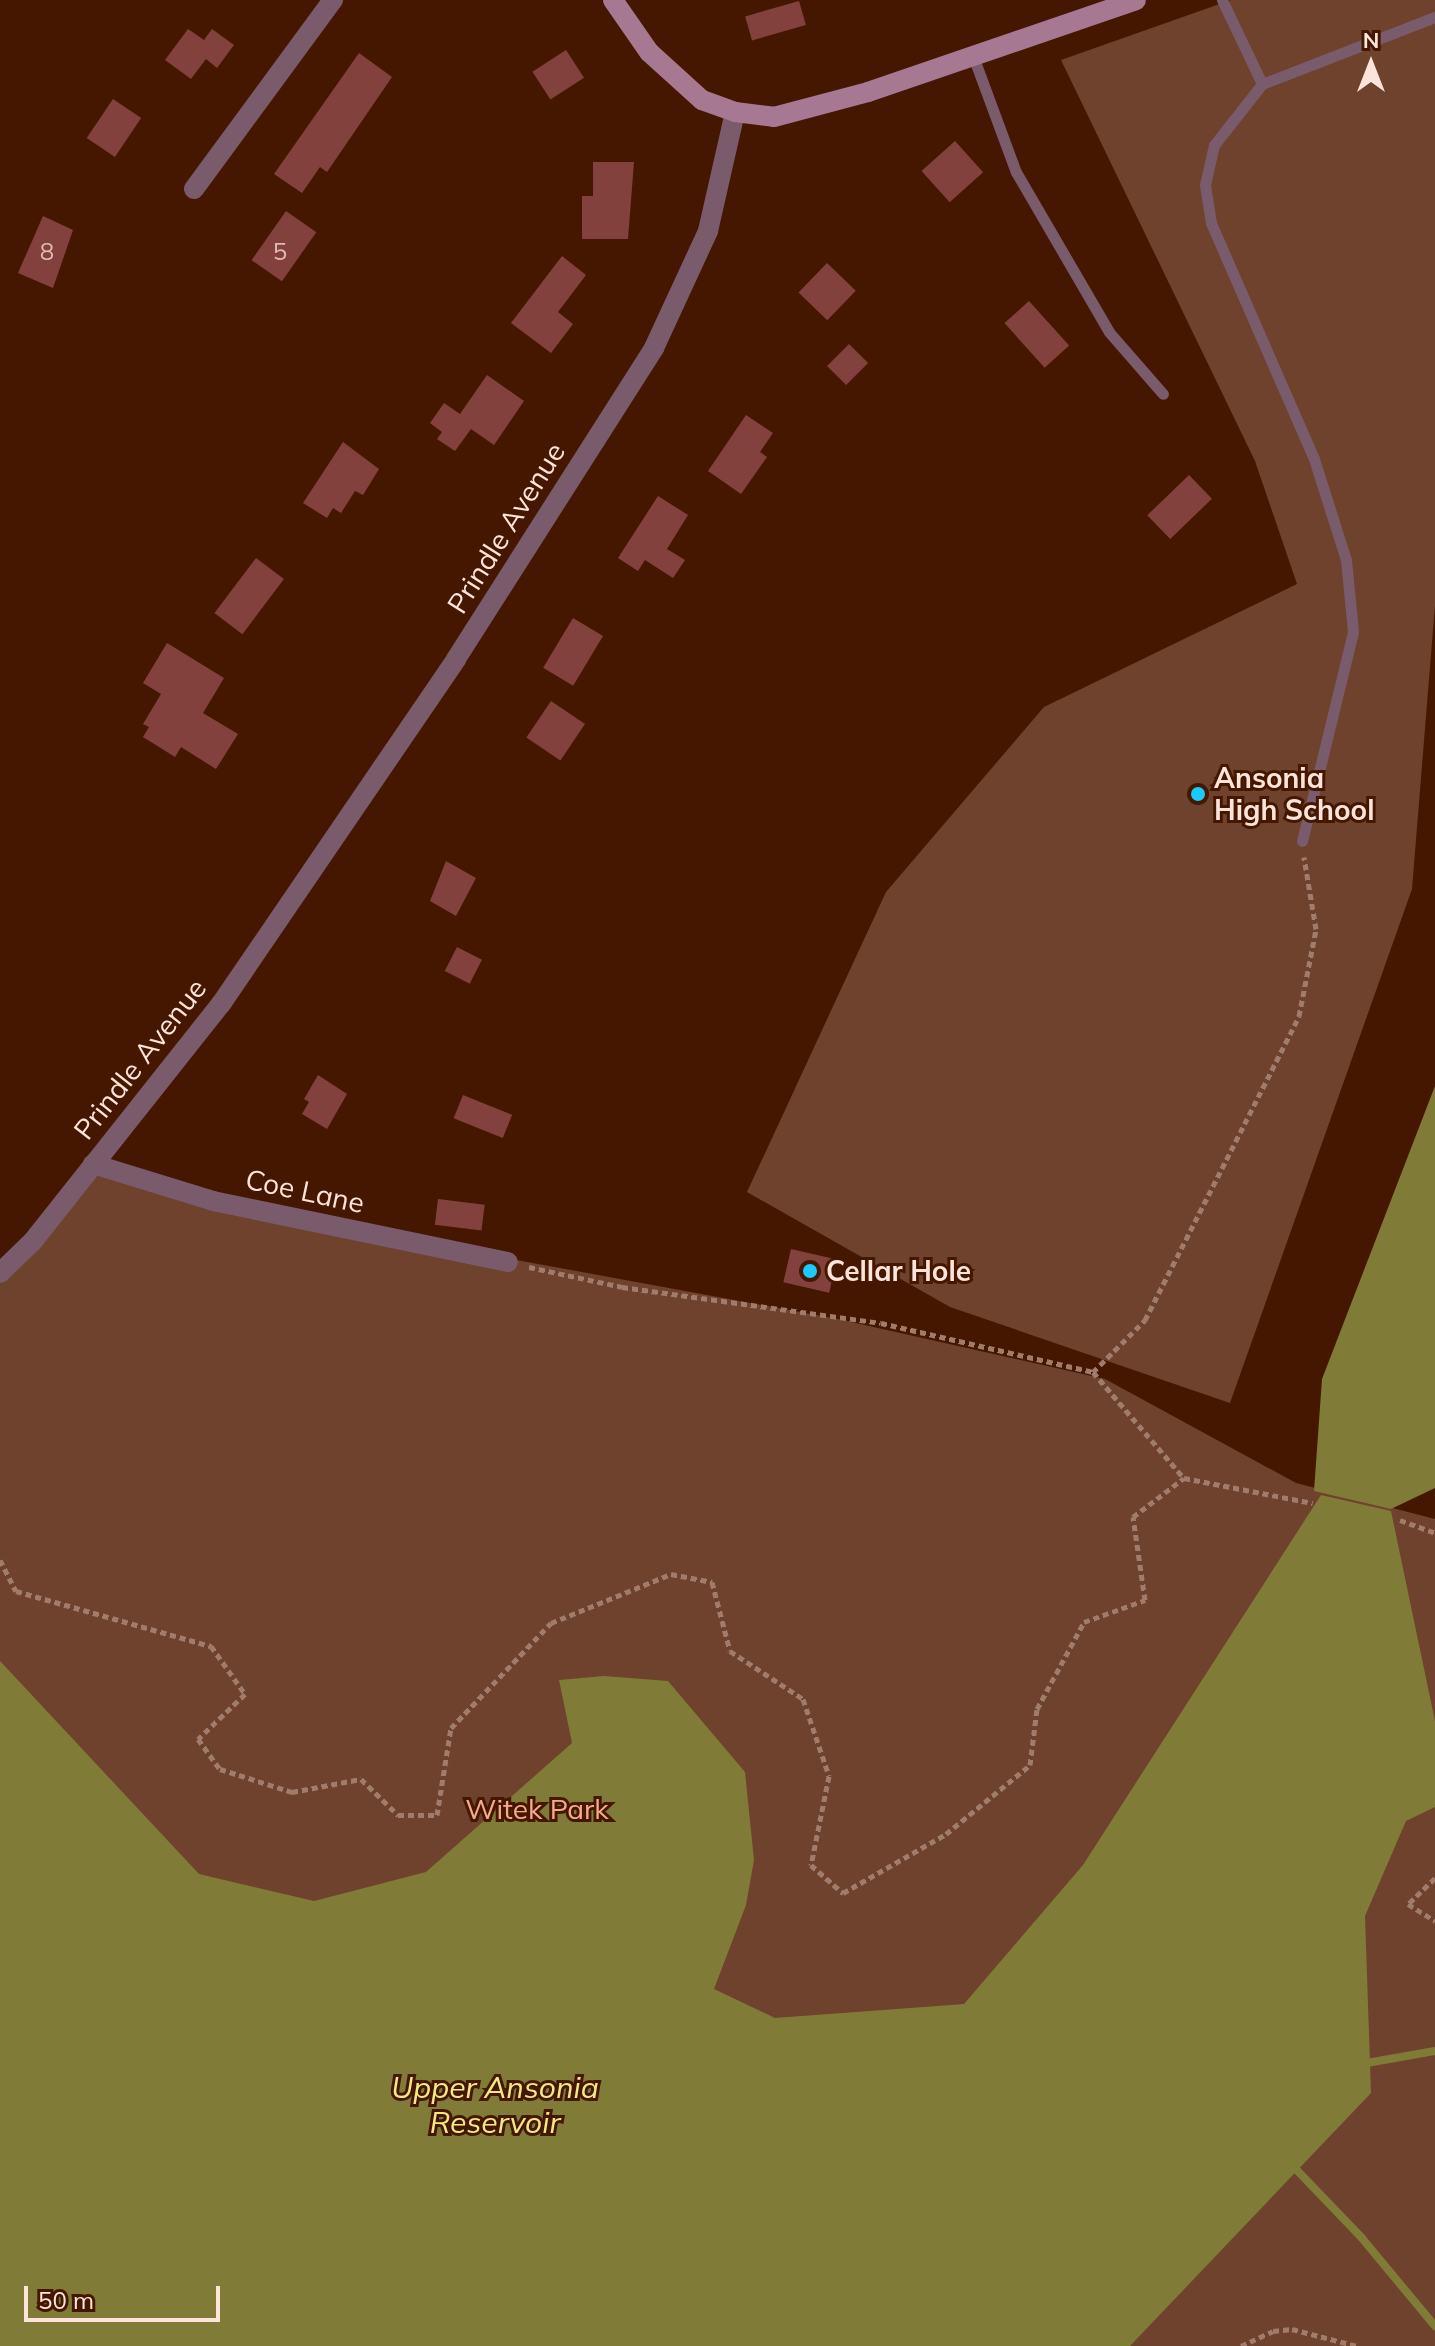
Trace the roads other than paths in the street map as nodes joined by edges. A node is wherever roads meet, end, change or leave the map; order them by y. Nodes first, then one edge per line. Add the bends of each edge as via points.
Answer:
1 (333, 0) edge
2 (613, 0) edge
3 (1136, 0) edge
4 (1222, 0) edge
5 (1435, 17) edge
6 (973, 56) junction
7 (1262, 84) junction
8 (735, 112) junction
9 (194, 189) dead end
10 (1163, 394) dead end
11 (1302, 841) road end
12 (93, 1164) junction
13 (508, 1262) road end
14 (0, 1273) edge

1 - 9 street
2 - 8 main road via 673,79 702,100
3 - 6 main road
4 - 7 lane
5 - 7 lane
6 - 8 main road via 802,111 774,117
6 - 10 lane via 1016,172 1109,332
7 - 11 lane via 1214,145 1205,185 1211,223 1314,459 1346,560 1353,632
8 - 12 street, Prindle Avenue via 708,231 654,348 456,659 238,978
12 - 13 street, Coe Lane via 213,1201
12 - 14 street, Prindle Avenue

